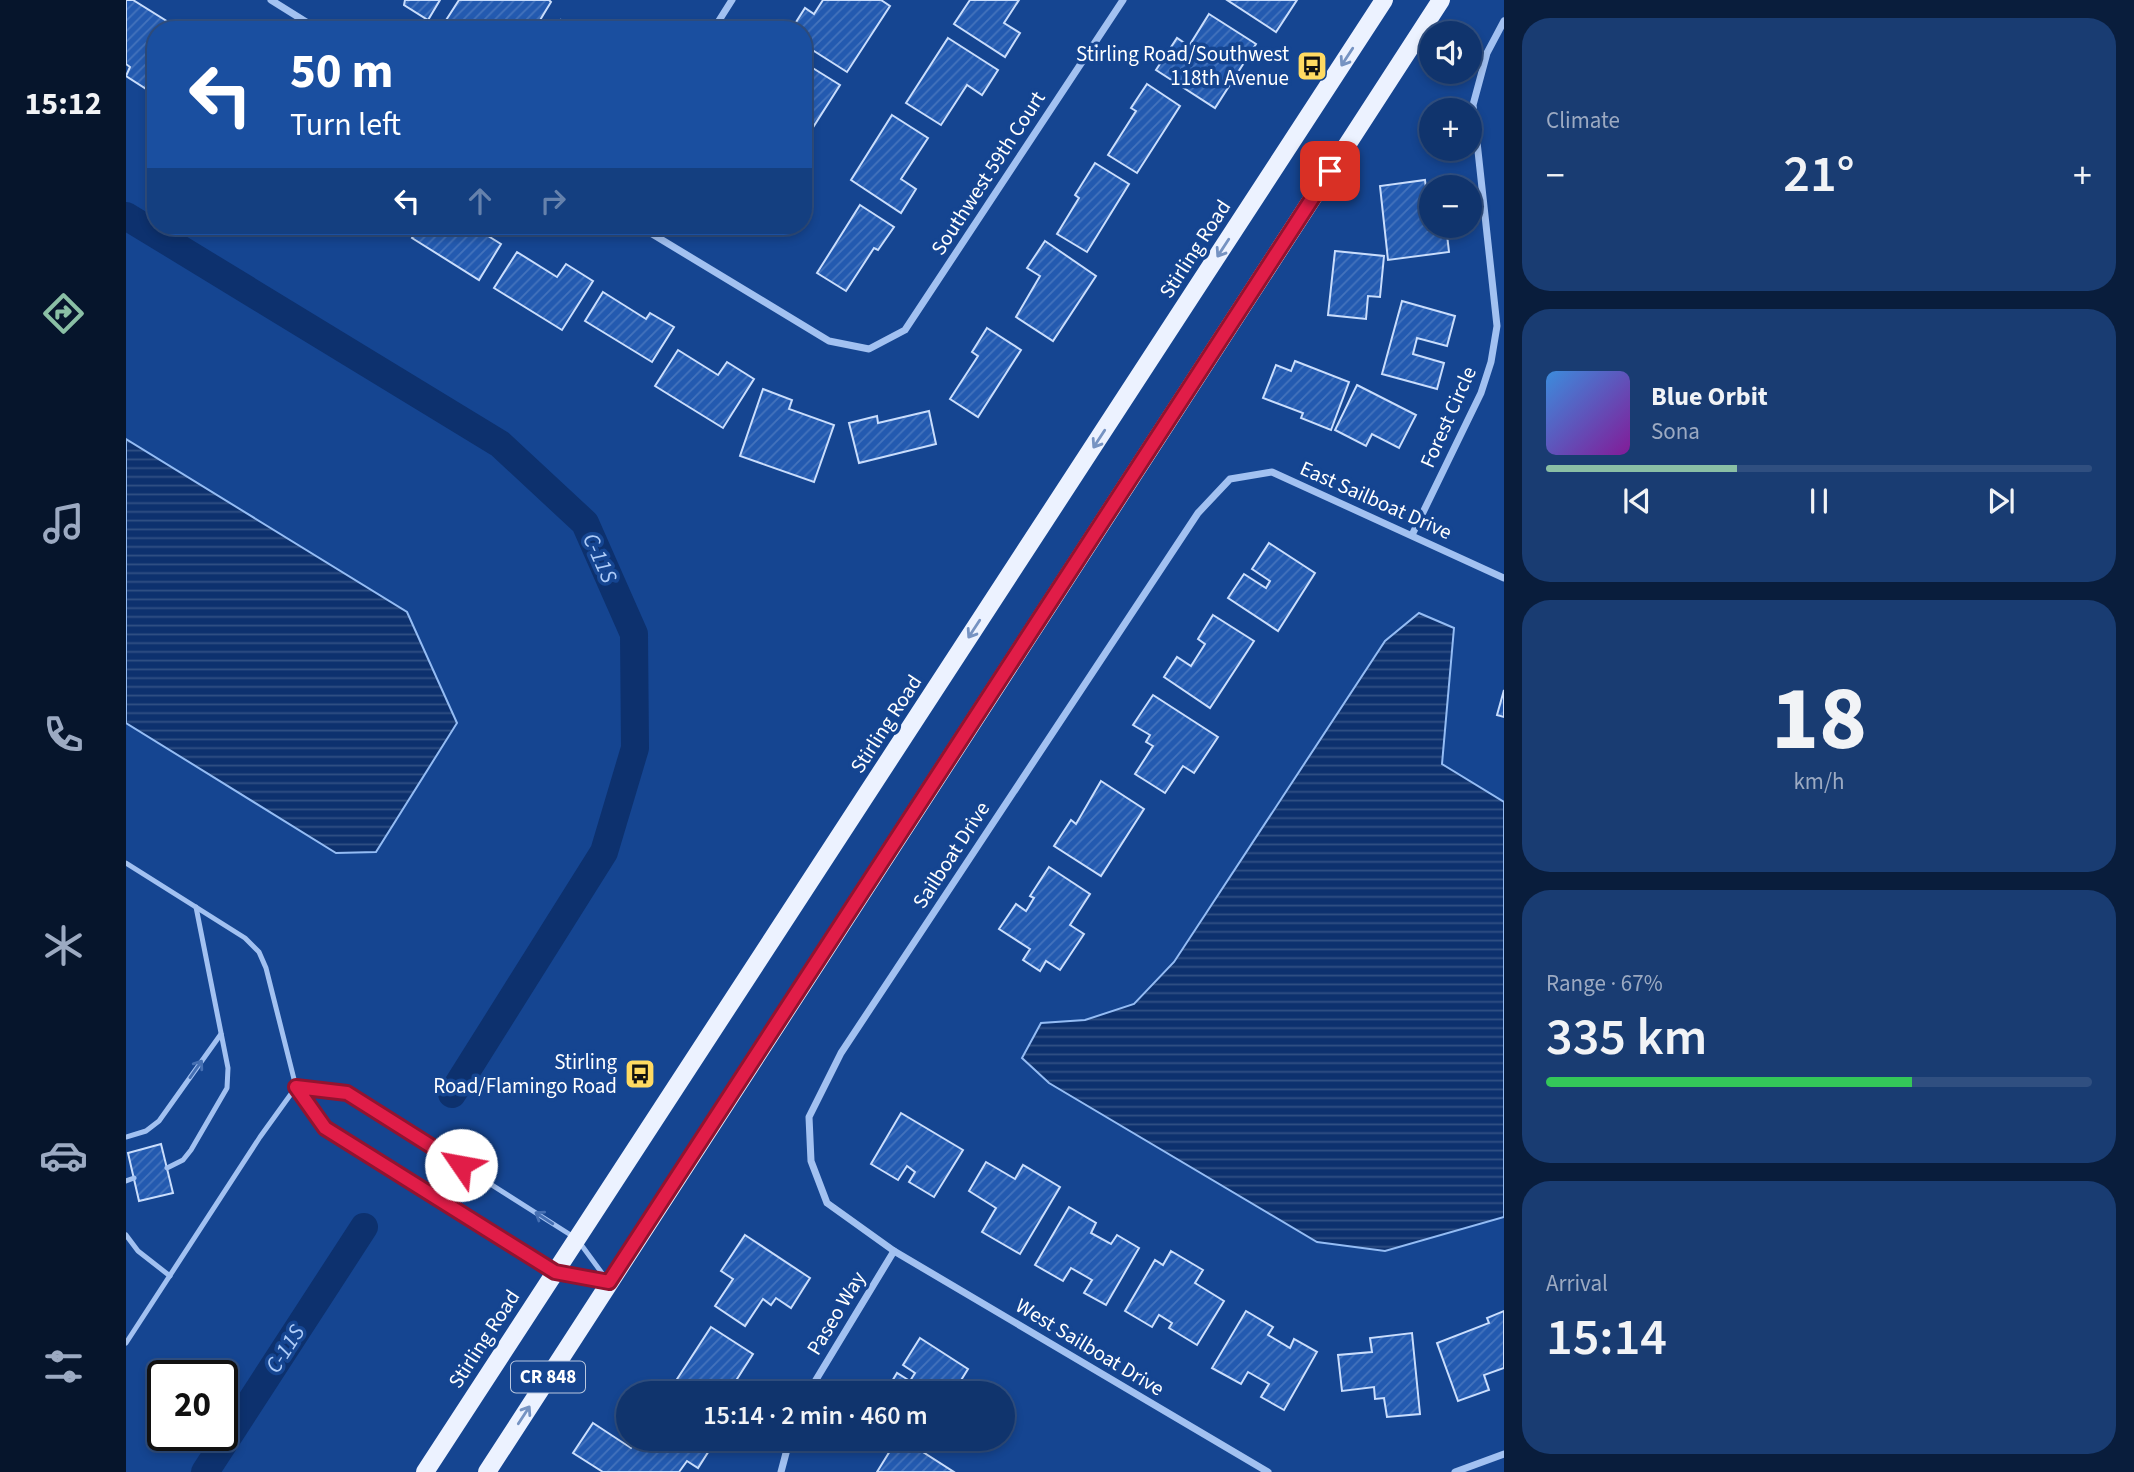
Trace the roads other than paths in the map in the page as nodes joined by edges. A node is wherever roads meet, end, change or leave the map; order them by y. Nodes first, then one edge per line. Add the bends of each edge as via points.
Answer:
1 (271, 0) edge
2 (732, 0) edge
3 (1123, 0) edge
4 (1384, 0) edge
5 (1441, 0) edge
6 (305, 21) edge
7 (719, 21) edge
8 (1504, 21) edge
9 (654, 235) edge
10 (1501, 326) edge
11 (1230, 479) joint
12 (1412, 535) junction
13 (1504, 578) edge
14 (126, 863) edge
15 (195, 906) junction
16 (221, 1034) junction
17 (296, 1087) junction
18 (126, 1137) edge
19 (167, 1168) dead end
20 (134, 1178) dead end
21 (126, 1181) edge
22 (126, 1235) edge
23 (577, 1239) junction
24 (894, 1251) junction
25 (555, 1272) junction
26 (170, 1276) junction
27 (609, 1282) junction
28 (126, 1343) edge
29 (815, 1381) edge
30 (786, 1451) edge
31 (1504, 1454) edge
32 (425, 1472) edge
33 (487, 1472) edge
34 (780, 1472) edge
35 (1268, 1472) edge
36 (1455, 1472) edge

1 - 6 street
2 - 7 street
3 - 9 street, Southwest 59th Court via 905,330 869,349 828,341
4 -> 23 main road, Stirling Road / CR 848
5 - 27 main road, CR 848
8 - 10 street, Forest Circle via 1487,53 1473,105
10 - 12 street, Forest Circle via 1481,393
11 - 12 street, East Sailboat Drive via 1272,472
11 - 24 street, Sailboat Drive via 1198,513 841,1052 809,1117 811,1161 827,1203
12 - 13 street, East Sailboat Drive
14 - 15 lane
15 - 16 lane
15 - 17 lane via 259,952
18 -> 16 lane via 159,1121
16 - 19 lane via 227,1088 191,1150
23 -> 17 lane via 347,1093
17 - 25 lane via 325,1128
17 - 26 lane
20 - 21 lane
22 - 26 lane via 138,1251
23 - 25 main road, Stirling Road / CR 848
23 - 27 lane
24 - 29 street, Paseo Way
24 - 35 street, West Sailboat Drive
25 - 27 lane
25 - 32 main road, Stirling Road / CR 848
26 - 28 lane
33 -> 27 main road, CR 848
30 - 34 street
31 - 36 street

